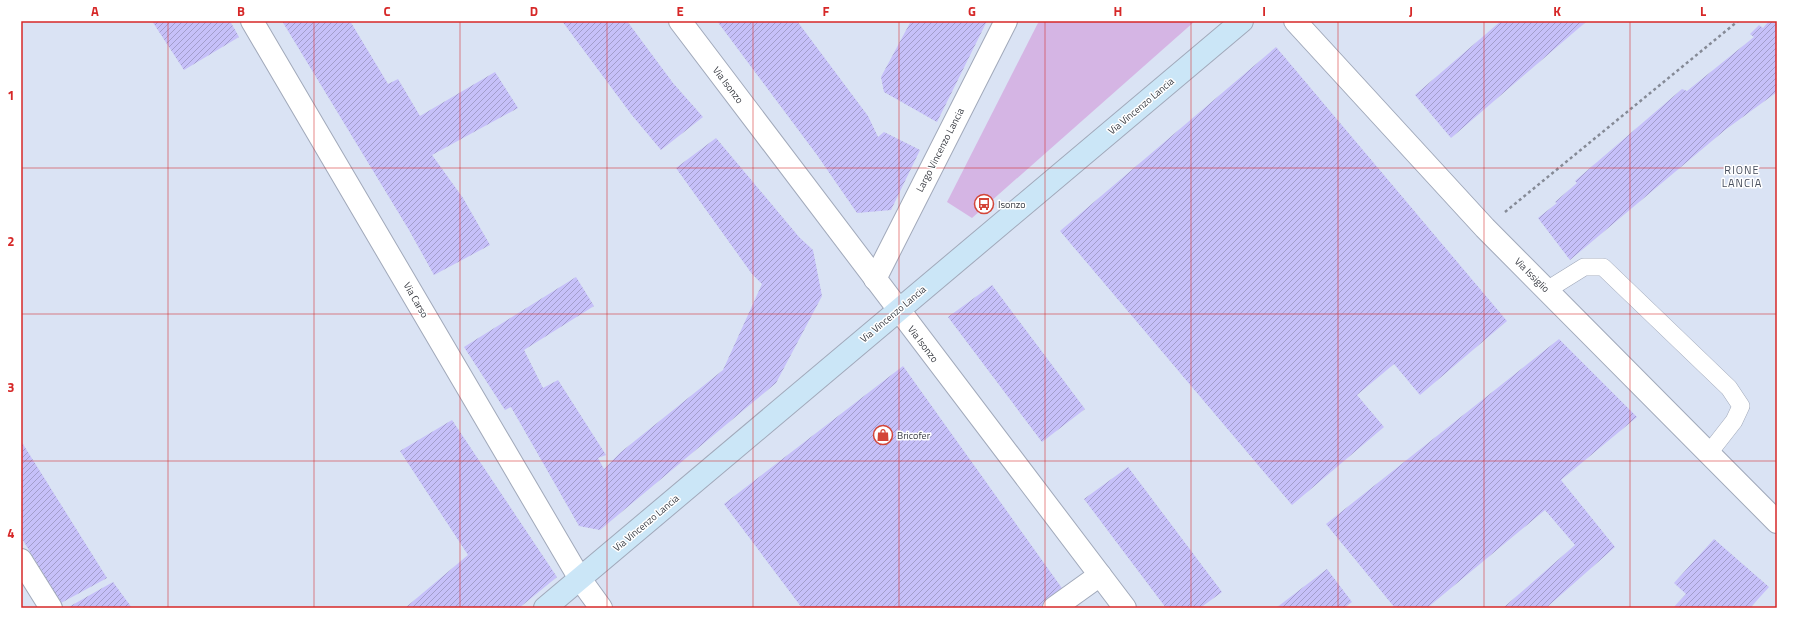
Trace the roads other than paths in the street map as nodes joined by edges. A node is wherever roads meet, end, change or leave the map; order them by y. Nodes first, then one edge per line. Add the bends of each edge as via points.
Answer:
1 (252, 21) edge
2 (680, 21) edge
3 (1006, 21) edge
4 (1242, 21) edge
5 (1295, 21) edge
6 (875, 279) junction
7 (1547, 290) junction
8 (898, 310) junction
9 (1709, 453) junction
10 (1777, 522) edge
11 (21, 560) edge
12 (1100, 575) junction
13 (580, 579) junction
14 (51, 608) edge
15 (546, 608) edge
16 (601, 608) edge
17 (1054, 608) edge
18 (1125, 608) edge

1 - 13 street, Via Carso
2 - 6 street, Via Isonzo
3 - 6 street, Largo Vincenzo Lancia
4 - 8 street, Via Vincenzo Lancia
5 - 7 street, Via Issiglio via 1485,228
6 - 8 street, Via Isonzo
7 - 9 street, Via Issiglio
7 - 9 lane via 1584,267 1603,267 1728,388 1741,406 1734,421
8 - 12 street, Via Isonzo
8 - 13 street, Via Vincenzo Lancia
9 - 10 street, Via Issiglio
11 - 14 street
12 - 17 street
12 - 18 street, Via Isonzo
13 - 15 street, Via Vincenzo Lancia
13 - 16 street, Via Carso

